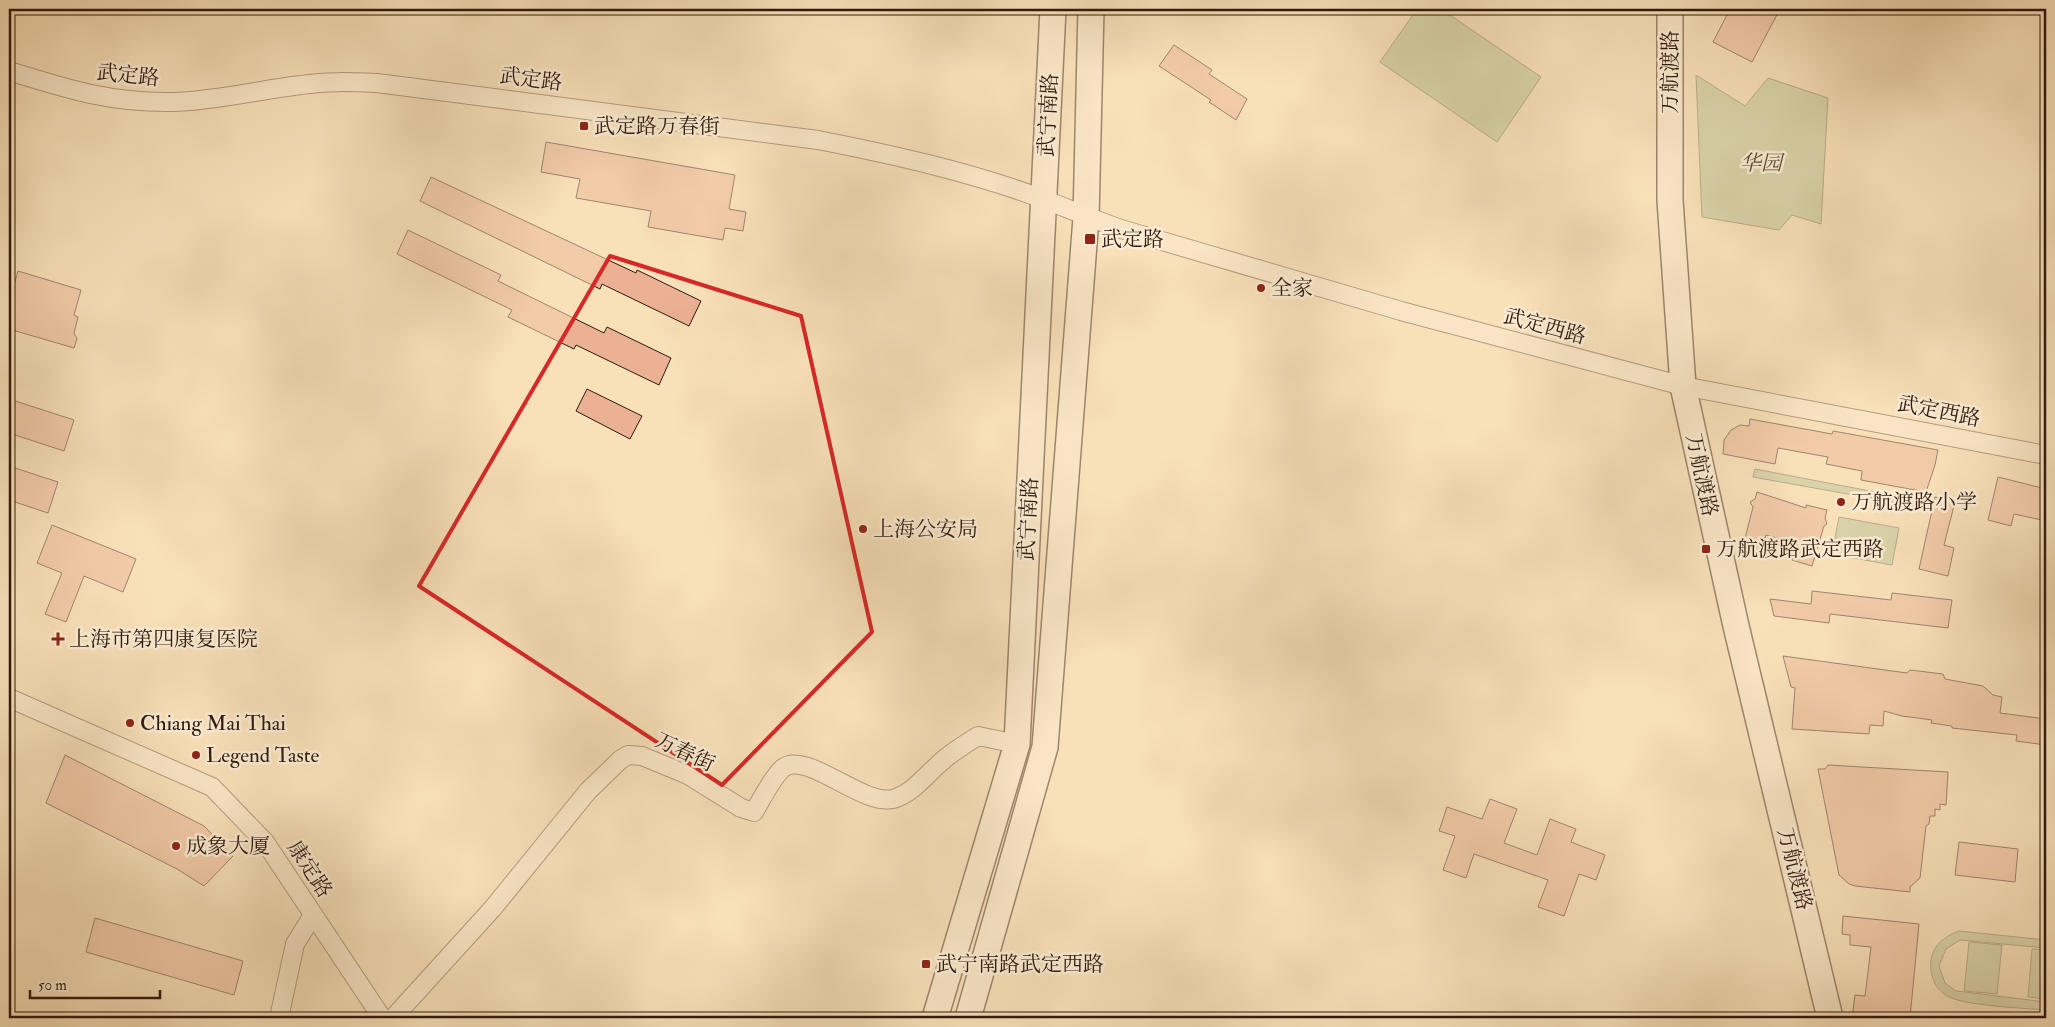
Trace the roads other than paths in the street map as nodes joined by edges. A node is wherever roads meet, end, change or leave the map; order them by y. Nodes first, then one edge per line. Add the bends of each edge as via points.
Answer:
1 (1054, 9) edge
2 (1091, 9) edge
3 (1670, 9) edge
4 (9, 71) edge
5 (1044, 199) junction
6 (1086, 218) junction
7 (1683, 386) junction
8 (2046, 455) edge
9 (9, 698) edge
10 (1017, 744) junction
11 (313, 915) junction
12 (279, 1018) edge
13 (382, 1018) edge
14 (393, 1018) edge
15 (935, 1018) edge
16 (968, 1018) edge
17 (1830, 1018) edge

1 - 5 main road, 武宁南路
2 - 6 main road, 武宁南路
3 - 7 main road, 万航渡路 via 1670,200
4 - 5 street, 武定路 via 96,97 134,101 174,102 301,84 376,82 828,142 942,168
5 - 6 street, 武定西路
5 - 10 main road, 武宁南路
6 - 7 street, 武定西路 via 1401,311
6 - 16 main road, 武宁南路 via 1045,747
7 - 8 street, 武定西路
7 - 17 main road, 万航渡路 via 1736,626
9 - 11 street, 康定路 via 212,788 265,842
10 - 14 street, 万春街 via 978,736 950,755 905,794 885,800 807,766 791,764 779,772 754,812 741,808 688,775 642,756 628,756 588,791 493,908
10 - 15 main road, 武宁南路
11 - 12 street via 295,944
11 - 13 street, 康定路

